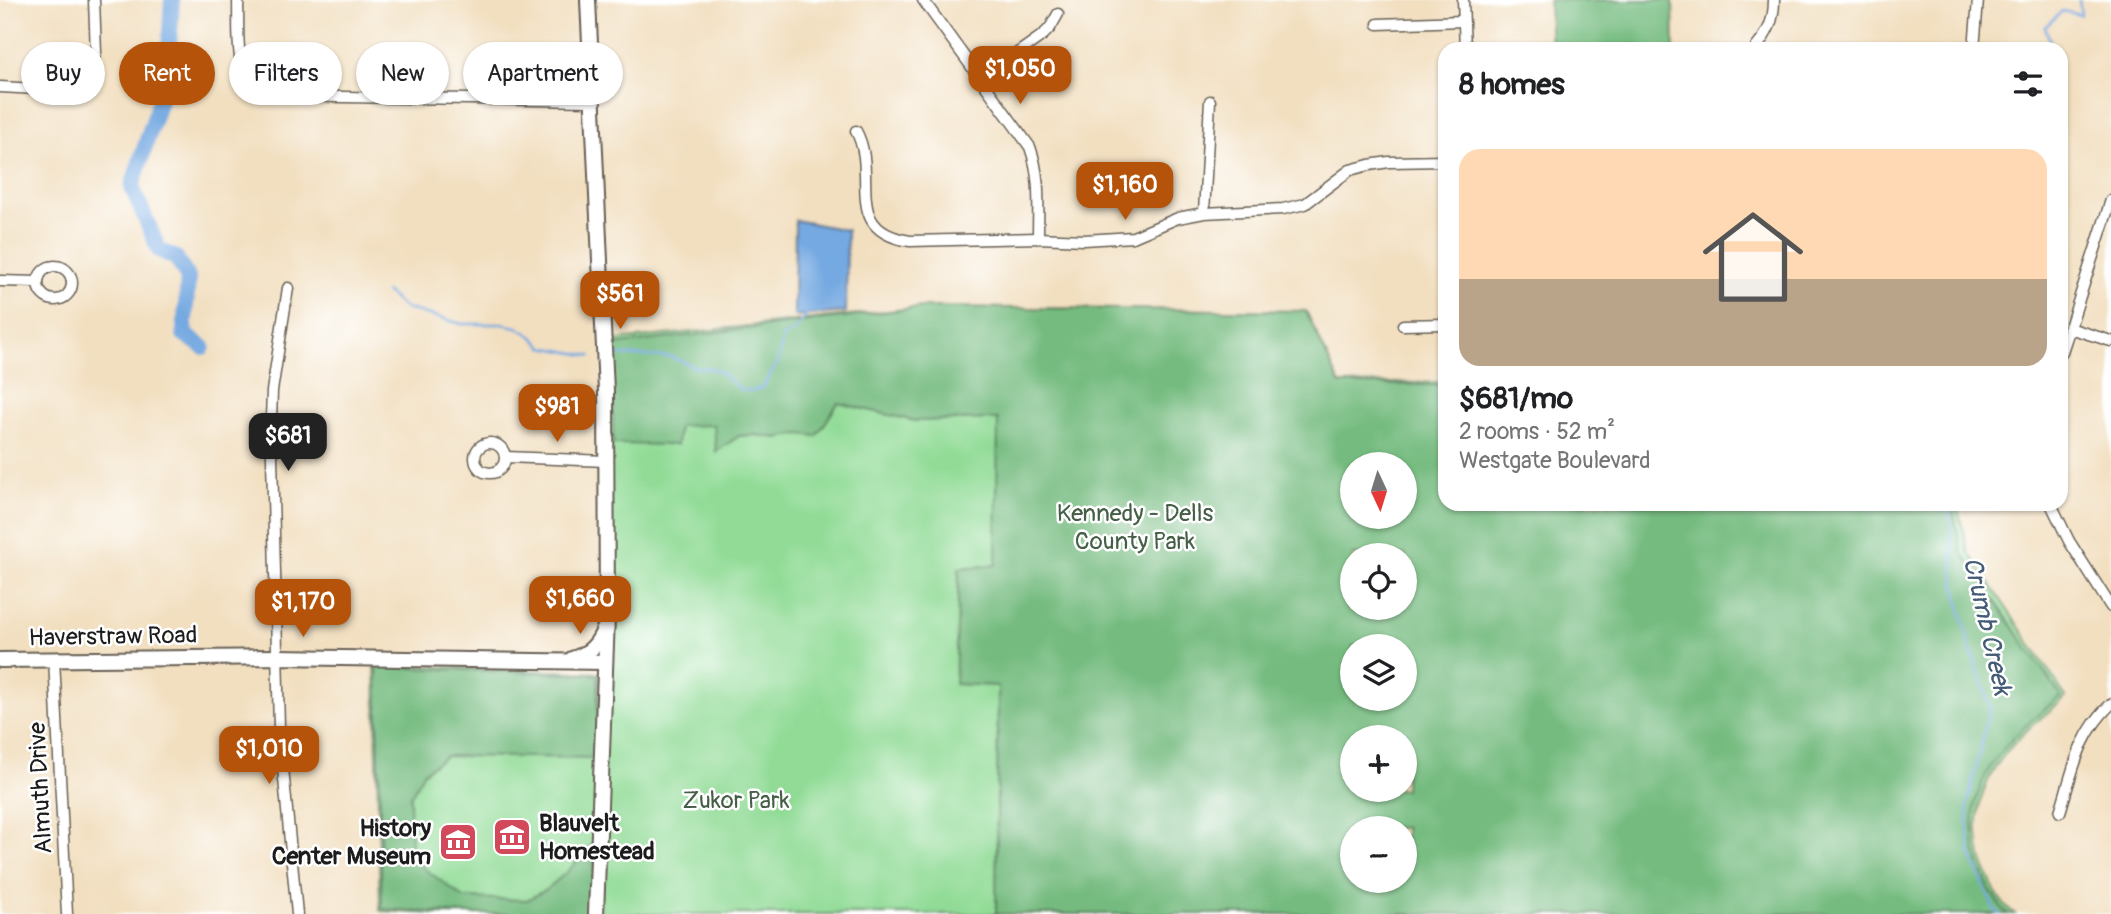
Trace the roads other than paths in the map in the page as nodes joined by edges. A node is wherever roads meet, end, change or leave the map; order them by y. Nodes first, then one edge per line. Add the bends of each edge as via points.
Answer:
1 (93, 0) edge
2 (238, 0) edge
3 (587, 0) edge
4 (923, 0) edge
5 (1463, 0) edge
6 (1774, 0) edge
7 (1978, 0) edge
8 (1058, 14) dead end
9 (1464, 21) junction
10 (1378, 24) dead end
11 (589, 42) edge
12 (1465, 42) edge
13 (1761, 42) edge
14 (1975, 42) edge
15 (981, 79) junction
16 (0, 87) edge
17 (463, 99) edge
18 (1210, 101) dead end
19 (592, 105) edge
20 (856, 131) dead end
21 (1438, 161) edge
22 (2111, 200) edge
23 (1204, 213) junction
24 (1038, 238) junction
25 (0, 281) edge
26 (38, 282) dead end
27 (288, 288) dead end
28 (1438, 324) edge
29 (1403, 325) dead end
30 (2069, 328) junction
31 (2068, 331) edge
32 (2111, 341) edge
33 (506, 457) dead end
34 (606, 461) junction
35 (2055, 511) edge
36 (2111, 607) edge
37 (607, 617) junction
38 (278, 656) junction
39 (54, 659) junction
40 (0, 660) edge
41 (559, 660) junction
42 (605, 662) junction
43 (2111, 704) edge
44 (2060, 812) dead end
45 (67, 914) edge
46 (297, 914) edge
47 (596, 914) edge

1 - 16 street via 96,53 87,71 66,87
2 - 17 street via 243,72 263,93
3 - 11 street
4 - 15 street
5 - 9 street
6 - 13 street via 1769,32
7 - 14 street
8 - 15 street via 1043,35
9 - 10 street
9 - 12 street
15 - 24 street via 1030,147 1037,164
18 - 23 street
19 - 34 street
20 - 24 street via 864,155 866,209 881,232 910,241
21 - 23 street via 1389,162 1350,170 1305,204 1283,209
22 - 30 street
23 - 24 street via 1178,218 1133,237
25 - 26 street
27 - 38 street via 271,419
28 - 29 street
30 - 31 street
30 - 32 street
33 - 34 street
34 - 37 street
35 - 36 street
37 - 41 street via 591,650
37 - 42 street
38 - 39 street, Haverstraw Road
38 - 41 street, Haverstraw Road
38 - 46 street via 279,727
39 - 40 street, Haverstraw Road
39 - 45 street, Almuth Drive
41 - 42 street, Haverstraw Road
42 - 47 street
43 - 44 street via 2082,740

